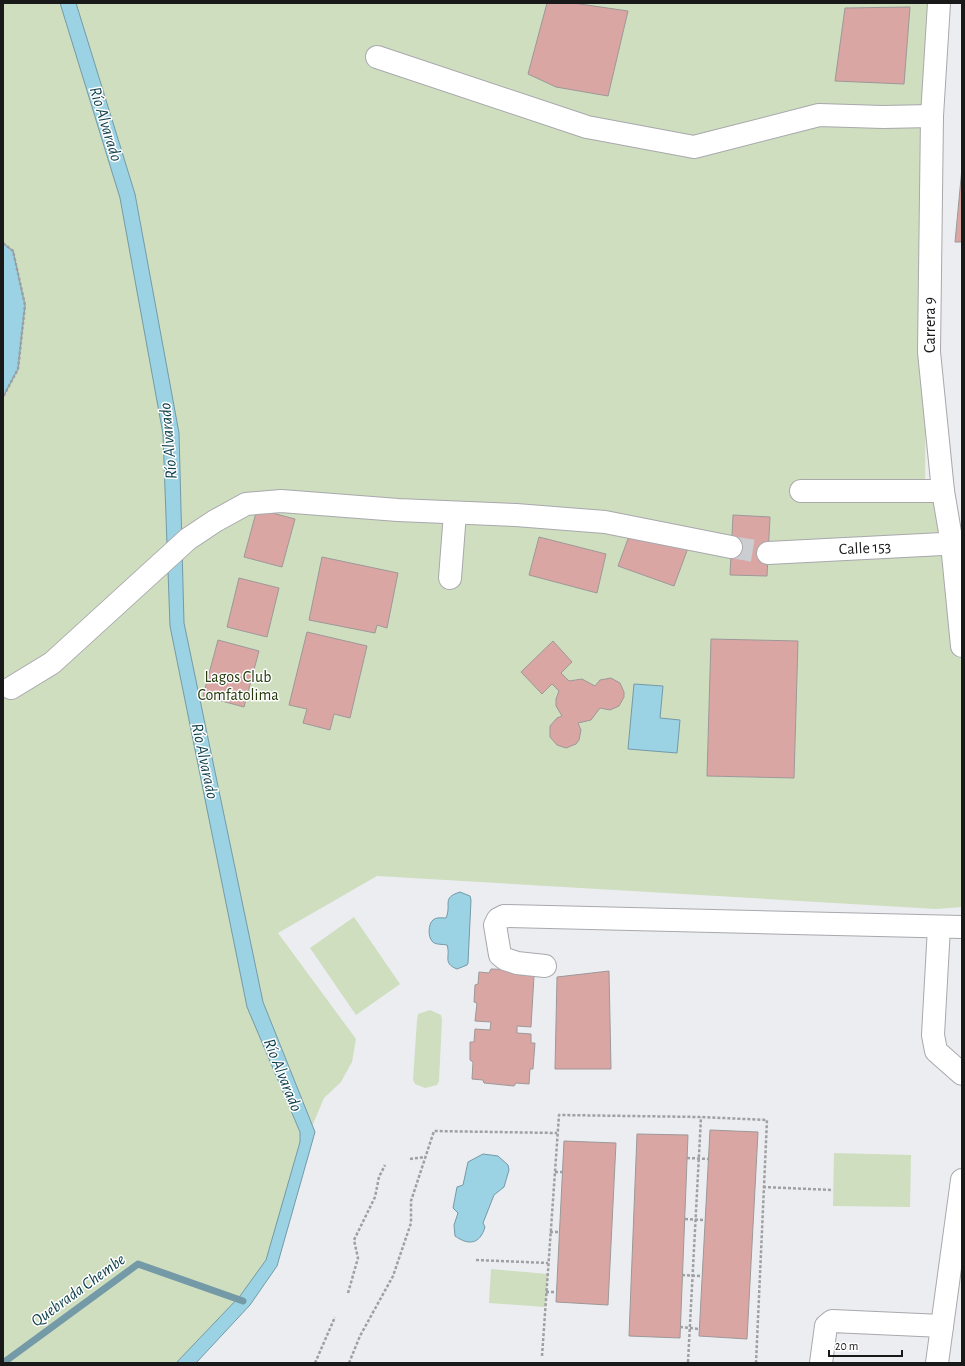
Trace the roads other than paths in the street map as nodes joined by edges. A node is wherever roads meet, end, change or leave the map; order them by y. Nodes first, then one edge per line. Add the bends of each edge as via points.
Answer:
1 (939, 3) edge
2 (377, 57) dead end
3 (932, 116) junction
4 (802, 491) dead end
5 (942, 491) junction
6 (455, 513) junction
7 (957, 544) edge
8 (731, 547) tunnel mouth
9 (768, 552) tunnel mouth
10 (450, 578) dead end
11 (962, 646) edge
12 (11, 688) dead end
13 (939, 927) junction
14 (962, 927) edge
15 (545, 966) dead end
16 (962, 1074) edge
17 (962, 1180) edge
18 (942, 1326) junction
19 (821, 1363) edge
20 (937, 1363) edge

1 - 3 street, Carrera 9
2 - 3 street via 587,127 694,147 819,115
3 - 5 street, Carrera 9 via 929,352
4 - 5 street
5 - 7 street, Carrera 9
6 - 8 street via 605,522
6 - 10 street
6 - 12 street via 281,501 246,504 188,539 52,663
7 - 9 street, Calle 153
7 - 11 street, Carrera 9
13 - 14 street
13 - 15 street via 504,916 498,919 495,925 500,955 517,963
13 - 16 street via 933,1035 936,1051
17 - 18 street
18 - 19 street via 832,1321 826,1326
18 - 20 street

